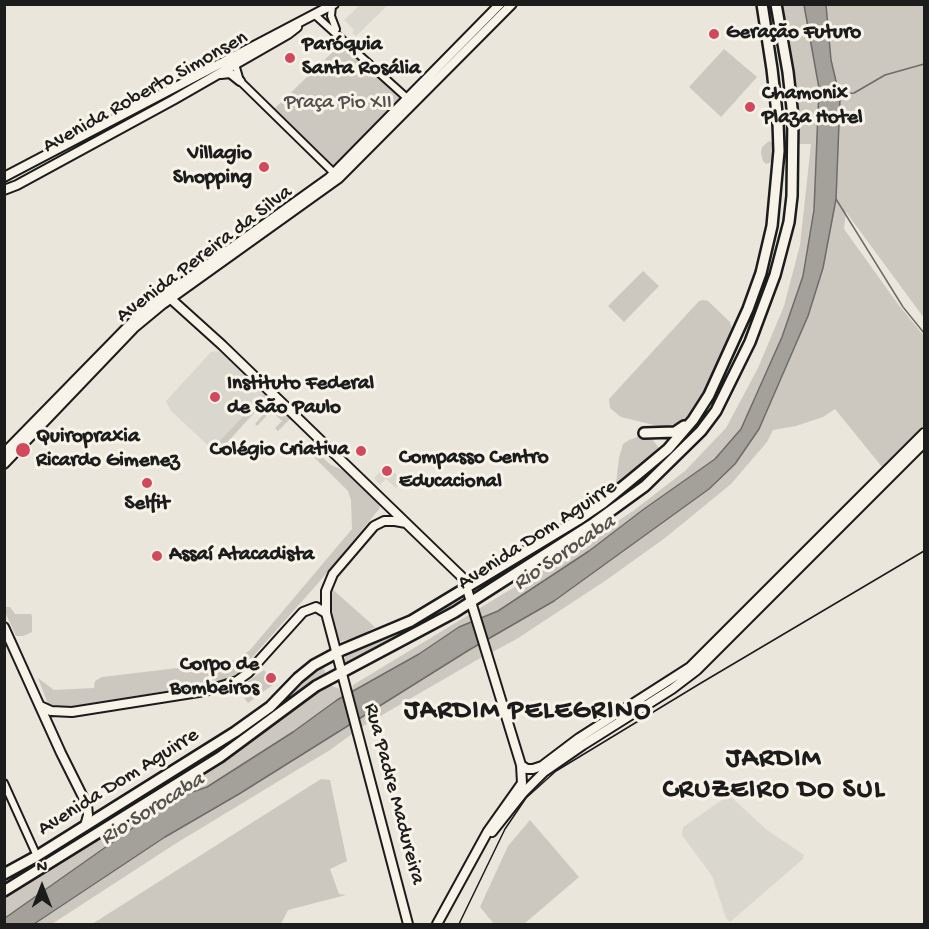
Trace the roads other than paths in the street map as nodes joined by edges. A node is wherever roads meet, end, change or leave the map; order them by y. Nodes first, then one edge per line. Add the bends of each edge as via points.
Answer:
1 (500, 4) edge
2 (512, 4) edge
3 (762, 4) edge
4 (776, 4) edge
5 (333, 5) edge
6 (315, 15) junction
7 (302, 22) junction
8 (280, 31) junction
9 (341, 37) junction
10 (224, 62) junction
11 (234, 64) junction
12 (211, 77) junction
13 (189, 80) junction
14 (240, 81) junction
15 (407, 98) junction
16 (173, 100) junction
17 (409, 109) junction
18 (336, 176) junction
19 (4, 177) edge
20 (4, 190) edge
21 (162, 297) junction
22 (171, 298) junction
23 (693, 420) junction
24 (644, 433) dead end
25 (924, 433) edge
26 (924, 443) edge
27 (668, 449) junction
28 (4, 453) edge
29 (4, 464) edge
30 (663, 470) junction
31 (407, 524) junction
32 (468, 588) junction
33 (473, 604) junction
34 (326, 613) junction
35 (4, 627) edge
36 (337, 653) junction
37 (343, 675) junction
38 (40, 706) junction
39 (521, 765) junction
40 (4, 783) edge
41 (85, 826) junction
42 (483, 842) junction
43 (37, 856) junction
44 (4, 874) edge
45 (4, 890) edge
46 (437, 923) edge
47 (408, 924) edge

1 - 15 main road, Avenida Pereira da Silva
2 - 17 main road, Avenida Pereira da Silva
3 - 23 highway, Avenida Dom Aguirre via 778,122 772,226 745,318
4 - 30 highway, Avenida Dom Aguirre via 793,117 789,222 765,304 721,402 701,431
5 - 6 main road, Avenida Roberto Simonsen
5 - 9 street via 333,24
6 - 7 main road, Avenida Roberto Simonsen
6 - 9 street
7 - 8 main road, Avenida Roberto Simonsen
7 - 11 main road, Avenida Roberto Simonsen
8 - 10 main road, Avenida Roberto Simonsen
8 - 11 main road via 237,58
9 - 15 street
10 - 12 main road
10 - 13 main road, Avenida Roberto Simonsen
11 - 12 main road, Avenida Roberto Simonsen
11 - 14 street
12 - 14 main road via 226,72
12 - 16 main road, Avenida Roberto Simonsen
13 - 16 main road
13 - 19 main road, Avenida Roberto Simonsen
14 - 18 street
15 - 17 street
15 - 18 main road, Avenida Pereira da Silva
16 - 20 main road, Avenida Roberto Simonsen
17 - 18 main road, Avenida Pereira da Silva
18 - 21 main road, Avenida Pereira da Silva
18 - 22 main road, Avenida Pereira da Silva
21 - 22 main road
21 - 28 main road, Avenida Pereira da Silva via 131,322
22 - 29 main road, Avenida Pereira da Silva via 134,328
22 - 31 main road
23 - 24 highway via 675,432
23 - 27 highway, Avenida Dom Aguirre
25 - 39 main road via 690,667 542,765 533,769
26 - 42 main road via 697,670 544,772
27 - 30 highway via 669,460
27 - 32 highway, Avenida Dom Aguirre via 603,503
30 - 33 highway, Avenida Dom Aguirre via 611,511
31 - 32 main road via 464,579
31 - 34 main road via 395,520 374,526 333,574 326,591
32 - 33 main road
32 - 36 highway, Avenida Dom Aguirre via 411,621
33 - 37 highway, Avenida Dom Aguirre
33 - 39 main road
34 - 36 main road, Rua Padre Madureira
34 - 38 main road via 316,607 303,612 248,673 225,685 72,712
35 - 38 main road
36 - 37 main road, Rua Padre Madureira
36 - 41 highway, Avenida Dom Aguirre via 314,665 270,707 235,732
37 - 45 highway, Avenida Dom Aguirre via 316,686 220,757
37 - 47 main road, Rua Padre Madureira
38 - 41 main road via 87,805
39 - 42 main road via 522,783
40 - 43 street
41 - 43 highway, Avenida Dom Aguirre
42 - 46 main road
43 - 44 highway, Avenida Dom Aguirre
43 - 45 highway via 37,863

